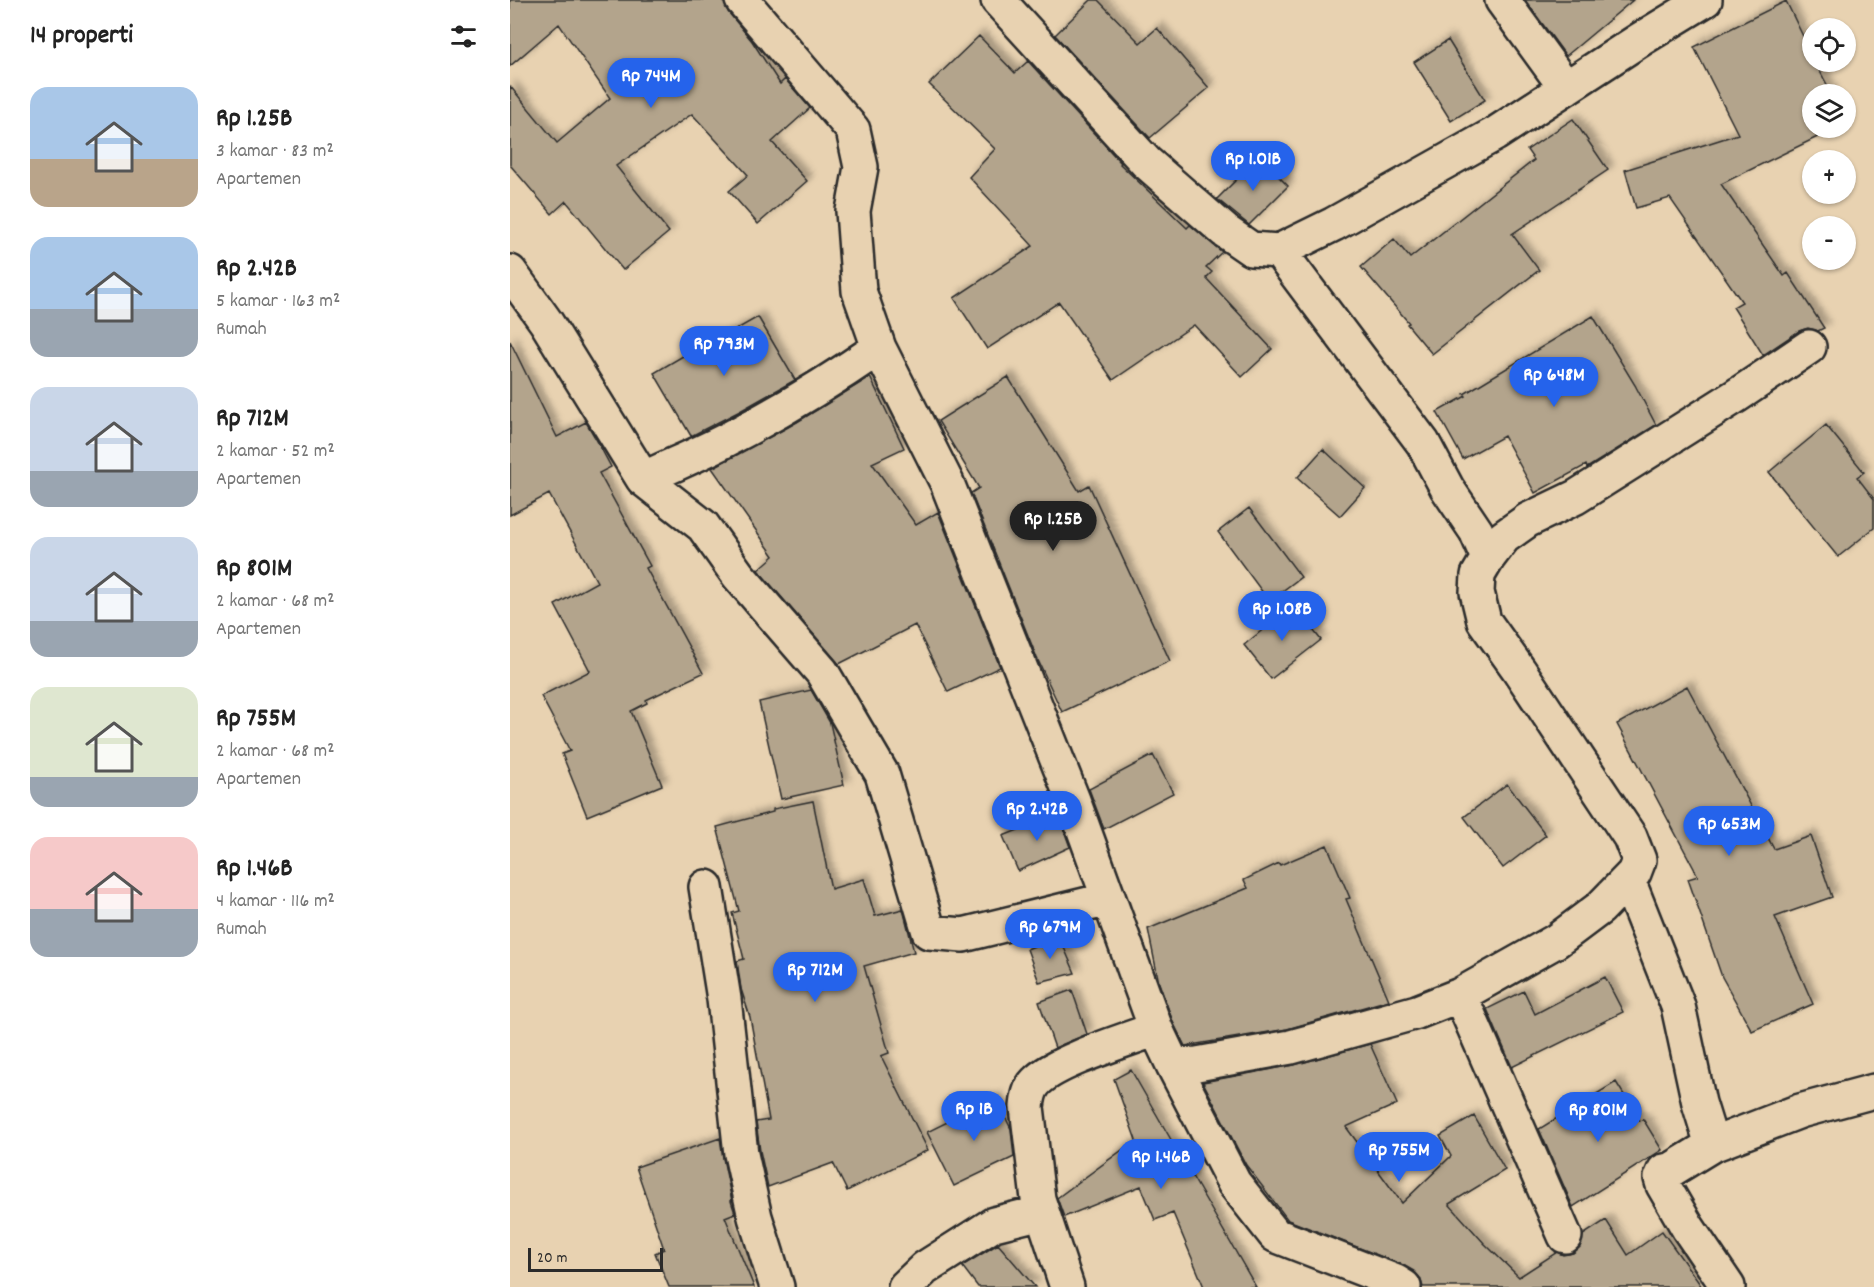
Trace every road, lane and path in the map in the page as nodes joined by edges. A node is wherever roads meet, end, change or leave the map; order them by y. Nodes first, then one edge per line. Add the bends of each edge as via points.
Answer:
1 (742, 0) edge
2 (998, 0) edge
3 (1502, 0) edge
4 (1705, 0) edge
5 (1566, 88) junction
6 (1279, 251) junction
7 (510, 272) edge
8 (879, 348) junction
9 (1809, 348) dead end
10 (643, 479) junction
11 (1488, 558) junction
12 (1628, 880) junction
13 (706, 887) dead end
14 (1109, 899) junction
15 (1460, 995) junction
16 (1156, 1029) junction
17 (1173, 1065) junction
18 (1874, 1091) edge
19 (1712, 1145) junction
20 (1042, 1212) junction
21 (1565, 1236) dead end
22 (777, 1287) edge
23 (905, 1287) edge
24 (1067, 1287) edge
25 (1404, 1287) edge
26 (1728, 1287) edge

1 - 8 street via 853,130 861,167 853,211 859,291
2 - 6 street via 1146,162 1233,237 1251,249
3 - 5 street
4 - 5 street
5 - 6 street via 1485,139
6 - 11 street via 1423,443
7 - 10 street via 546,322
8 - 10 street via 827,383 728,439
8 - 14 street via 947,483
9 - 11 street via 1576,497 1528,520 1504,537
10 - 14 street via 703,526 738,576 822,672 882,774 929,932 963,935
11 - 12 street via 1478,575 1484,621 1630,837 1639,860
12 - 15 street via 1600,909 1556,941
12 - 19 street via 1678,1006
13 - 22 street via 724,999 741,1154
14 - 16 street
15 - 17 street via 1417,1012 1291,1047
15 - 21 street
16 - 17 street
16 - 20 street via 1077,1059 1035,1083 1027,1107
17 - 25 street via 1234,1183 1275,1235
18 - 19 street via 1800,1111
19 - 26 street via 1664,1171 1661,1178 1688,1228
20 - 23 street via 994,1224 925,1268
20 - 24 street

